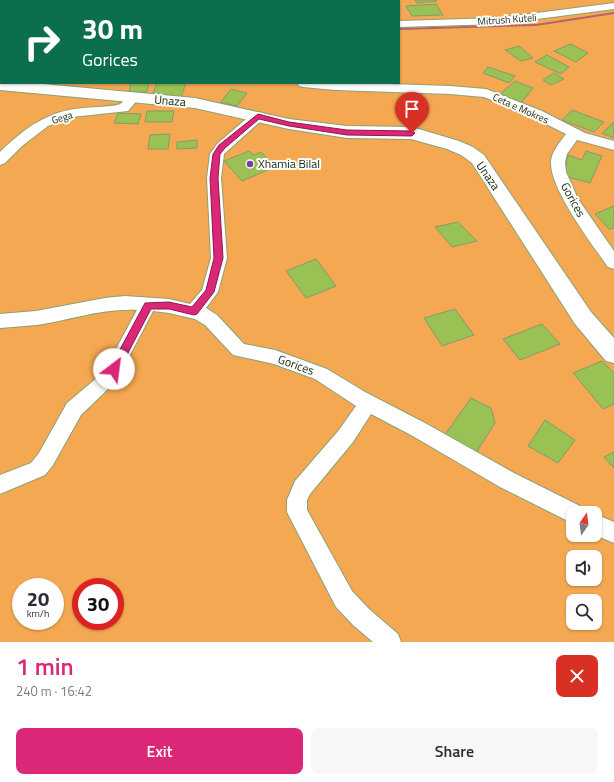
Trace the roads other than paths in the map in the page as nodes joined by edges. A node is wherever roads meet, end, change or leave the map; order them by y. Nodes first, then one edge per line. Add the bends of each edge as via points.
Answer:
1 (614, 6) edge
2 (400, 24) edge
3 (314, 84) edge
4 (0, 85) edge
5 (134, 98) junction
6 (258, 116) junction
7 (575, 133) junction
8 (614, 146) edge
9 (0, 160) edge
10 (614, 263) edge
11 (148, 306) junction
12 (194, 311) junction
13 (0, 321) edge
14 (614, 354) edge
15 (368, 403) junction
16 (0, 485) edge
17 (566, 510) edge
18 (602, 527) edge
19 (614, 533) edge
20 (390, 642) edge

1 - 2 street, Mitrush Kuteli via 505,20
3 - 7 street, Ceta e Mokres via 486,93
4 - 5 main road, Unaza
5 - 6 main road, Unaza via 195,103
5 - 9 street, Gega via 123,108 70,113 43,124 17,143
6 - 12 street via 222,146 217,154 214,178 219,258 210,292
6 - 14 main road, Unaza via 289,124 347,132 412,133 467,151 478,160 583,318
7 - 8 street, Ceta e Mokres
7 - 10 street, Gorices via 560,153 559,175 578,211
11 - 12 street, Gorices via 169,306
11 - 13 street, Gorices via 118,304 36,318
11 - 16 street via 114,369 104,382 74,409 38,469
12 - 15 street, Gorices via 211,320 239,350 275,357 321,374
15 - 17 street, Gorices
15 - 20 street via 346,436 302,488 297,500 297,512 344,599
18 - 19 street

